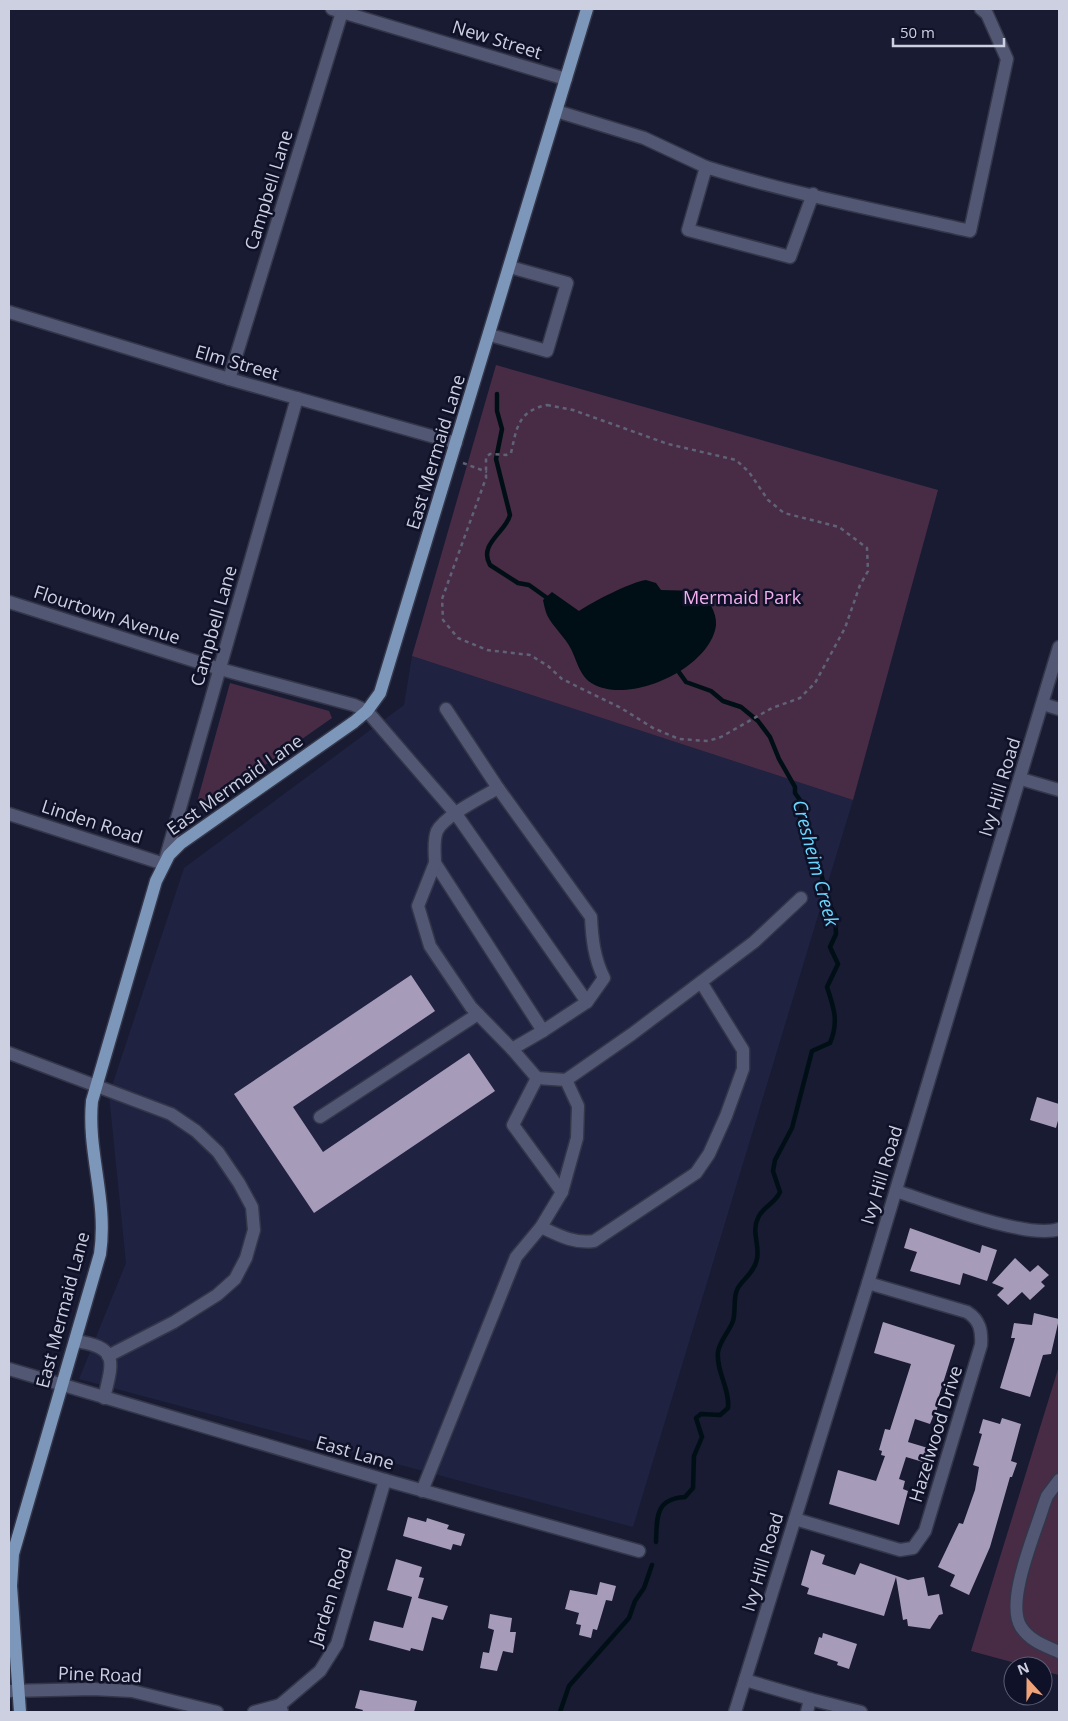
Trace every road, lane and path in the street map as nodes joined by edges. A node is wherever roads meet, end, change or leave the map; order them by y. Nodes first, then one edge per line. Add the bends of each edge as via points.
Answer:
1 (587, 9) edge
2 (981, 9) edge
3 (337, 10) edge
4 (566, 79) junction
5 (556, 111) junction
6 (706, 167) junction
7 (813, 194) junction
8 (510, 266) junction
9 (9, 312) edge
10 (490, 335) junction
11 (229, 379) junction
12 (297, 398) junction
13 (456, 443) junction
14 (463, 464) dead end
15 (487, 472) junction
16 (9, 602) edge
17 (1059, 647) edge
18 (220, 669) junction
19 (1043, 704) junction
20 (446, 709) dead end
21 (1059, 709) edge
22 (367, 711) junction
23 (1021, 779) junction
24 (498, 788) junction
25 (1059, 790) edge
26 (9, 814) edge
27 (456, 814) junction
28 (436, 863) junction
29 (164, 864) junction
30 (801, 898) dead end
31 (701, 982) junction
32 (587, 1002) junction
33 (478, 1014) junction
34 (543, 1030) junction
35 (512, 1049) junction
36 (9, 1053) edge
37 (537, 1078) junction
38 (566, 1080) junction
39 (95, 1086) junction
40 (320, 1118) dead end
41 (896, 1191) junction
42 (562, 1192) junction
43 (541, 1226) junction
44 (1059, 1229) edge
45 (868, 1283) junction
46 (75, 1341) junction
47 (108, 1356) junction
48 (9, 1369) edge
49 (62, 1385) junction
50 (104, 1398) junction
51 (385, 1480) junction
52 (1058, 1482) edge
53 (422, 1490) junction
54 (795, 1519) junction
55 (639, 1551) dead end
56 (1059, 1652) edge
57 (745, 1680) junction
58 (14, 1691) edge
59 (810, 1699) junction
60 (281, 1709) edge
61 (20, 1712) edge
62 (217, 1712) edge
63 (254, 1712) edge
64 (735, 1712) edge
65 (806, 1712) edge
66 (861, 1712) edge

1 - 4 main road, East Mermaid Lane
2 - 7 street via 1007,59 970,231
3 - 4 street, New Street
3 - 11 street, Campbell Lane
4 - 5 main road, East Mermaid Lane
5 - 6 street via 644,138
5 - 8 main road, East Mermaid Lane
6 - 7 street
6 - 7 street via 688,230 790,257
8 - 10 main road, East Mermaid Lane
8 - 10 street via 567,283 550,343 547,351
9 - 11 street, Elm Street
10 - 13 main road, East Mermaid Lane
11 - 12 street, Elm Street
12 - 13 street, Elm Street
12 - 18 street, Campbell Lane
13 - 22 main road, East Mermaid Lane via 386,678
14 - 15 path
15 - 15 path via 442,599 443,620 458,638 487,650 530,654 562,679 679,739 708,741 772,708 800,698 815,683 845,628 868,571 867,548 839,527 784,513 768,500 749,472 736,460 668,444 574,410 547,405 532,408 518,422 511,453 486,457
16 - 18 street, Flourtown Avenue
17 - 19 street, Ivy Hill Road
18 - 22 street, Flourtown Avenue
18 - 29 street, Campbell Lane
19 - 21 street
19 - 23 street, Ivy Hill Road
20 - 24 street
22 - 27 street
22 - 29 main road, East Mermaid Lane via 192,835 174,850
23 - 25 street
23 - 41 street, Ivy Hill Road
24 - 27 street
24 - 32 street via 591,917 598,966 604,978
26 - 29 street, Linden Road
27 - 28 street via 438,831 434,846
27 - 32 street
28 - 33 street via 418,906 430,946
28 - 34 street
29 - 39 main road, East Mermaid Lane via 156,881
30 - 31 street via 754,942
31 - 38 street
31 - 43 street via 743,1050 743,1069 709,1154 696,1173 594,1241 582,1243
32 - 34 street
33 - 35 street
33 - 40 street
34 - 35 street
35 - 37 street
36 - 39 street
37 - 38 street
37 - 42 street via 513,1125
38 - 42 street via 578,1106 577,1138
39 - 46 main road, East Mermaid Lane via 91,1124 103,1209 102,1239
39 - 47 street via 171,1114 196,1131 218,1152 239,1183 252,1207 254,1230 246,1258 235,1279 217,1295 174,1322
41 - 44 street via 1007,1225 1040,1231
41 - 45 street, Ivy Hill Road
42 - 43 street
43 - 53 street via 516,1256
45 - 54 street, Ivy Hill Road
45 - 54 street, Hazelwood Drive via 967,1312 977,1320 981,1331 981,1345 928,1522 918,1544 900,1550
46 - 47 street via 96,1344
46 - 49 main road, East Mermaid Lane
47 - 50 street via 111,1367
48 - 49 street, East Lane
49 - 50 street, East Lane
49 - 58 main road, East Mermaid Lane via 13,1554
50 - 51 street, East Lane
51 - 53 street, East Lane
51 - 60 street, Jarden Road via 337,1644 320,1671
52 - 56 street via 1043,1507 1018,1588 1016,1606 1018,1623 1027,1634
53 - 55 street, East Lane
54 - 57 street, Ivy Hill Road
57 - 59 street
57 - 64 street, Ivy Hill Road
58 - 61 main road, East Mermaid Lane
58 - 62 street, Pine Road via 93,1688 132,1691
59 - 65 street
59 - 66 street
60 - 63 street

